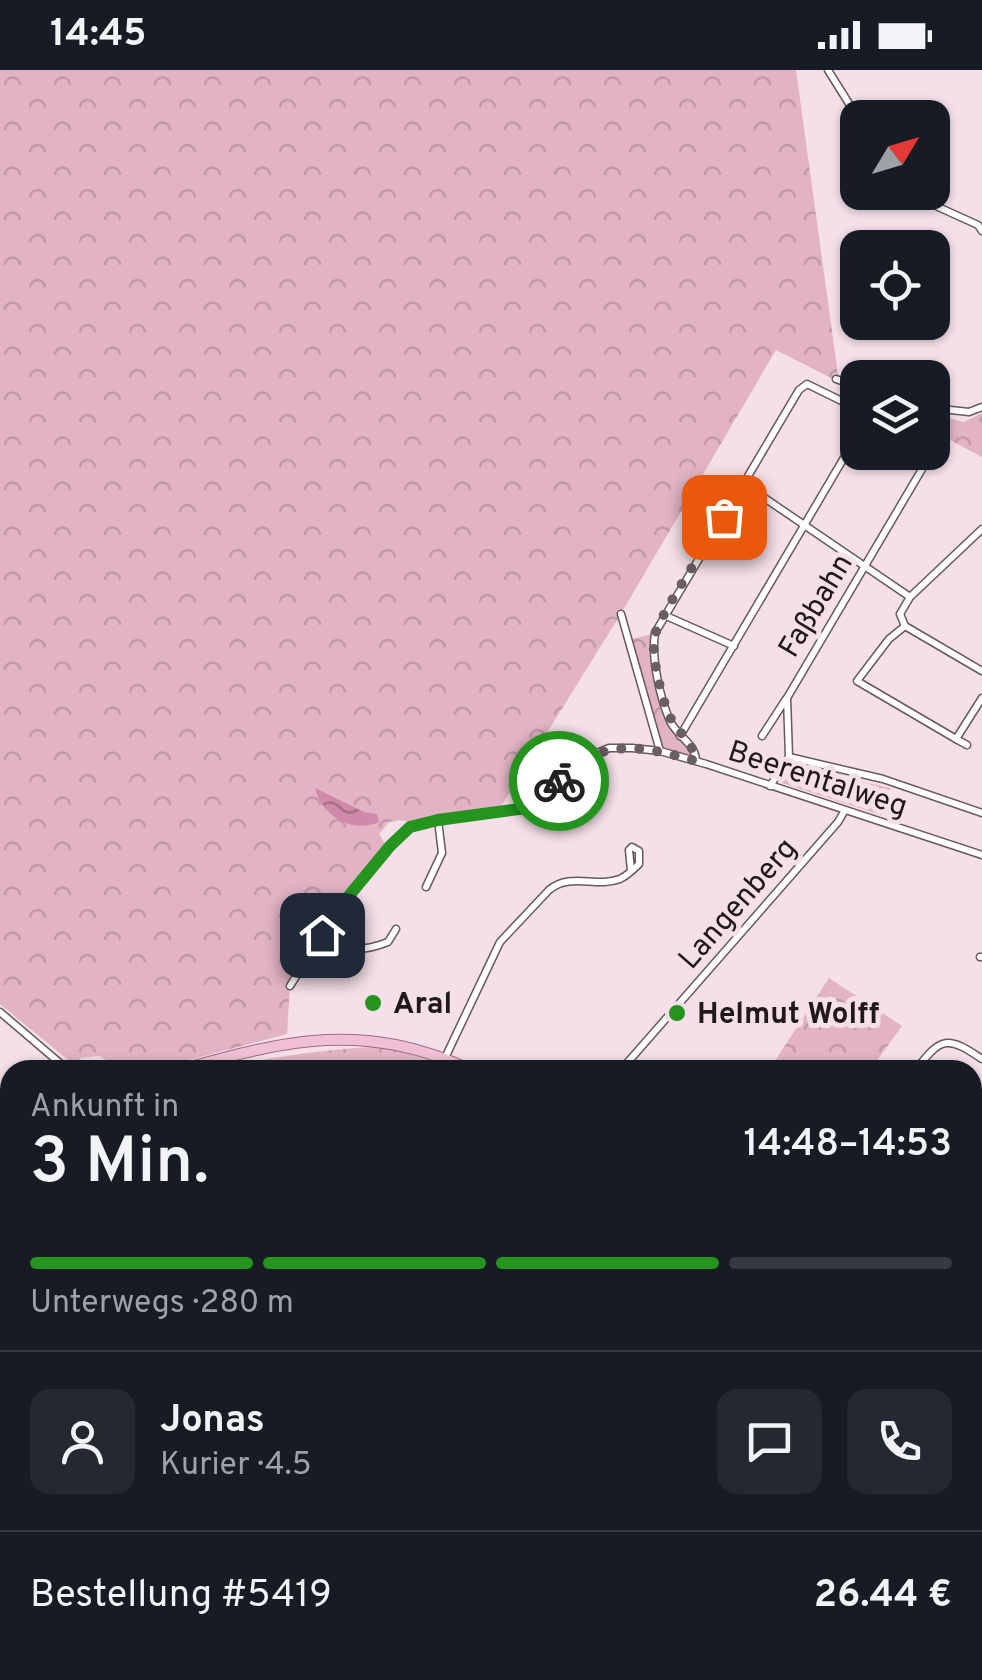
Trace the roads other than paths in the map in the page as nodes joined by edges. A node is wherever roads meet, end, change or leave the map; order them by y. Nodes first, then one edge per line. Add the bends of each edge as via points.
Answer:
1 (828, 70) edge
2 (847, 100) edge
3 (945, 210) edge
4 (982, 231) edge
5 (836, 380) dead end
6 (840, 381) edge
7 (840, 400) edge
8 (982, 407) edge
9 (950, 410) edge
10 (840, 465) edge
11 (921, 470) edge
12 (744, 484) junction
13 (804, 526) junction
14 (982, 530) edge
15 (864, 568) junction
16 (910, 597) junction
17 (622, 614) dead end
18 (664, 614) junction
19 (905, 626) junction
20 (734, 646) junction
21 (982, 671) edge
22 (786, 698) junction
23 (982, 698) edge
24 (680, 736) junction
25 (762, 736) dead end
26 (956, 740) junction
27 (968, 745) dead end
28 (660, 751) junction
29 (789, 757) junction
30 (696, 761) junction
31 (770, 786) junction
32 (844, 810) junction
33 (982, 813) edge
34 (438, 820) junction
35 (982, 856) edge
36 (632, 870) dead end
37 (426, 887) dead end
38 (326, 928) junction
39 (396, 928) dead end
40 (290, 986) dead end
41 (0, 1012) edge
42 (445, 1058) junction
43 (982, 1059) edge
44 (56, 1060) edge
45 (217, 1060) edge
46 (449, 1060) edge
47 (631, 1060) edge
48 (924, 1060) edge

1 - 2 street
3 - 4 street
5 - 6 street
7 - 12 street via 807,384 799,390
8 - 9 street
10 - 13 street
11 - 15 street, Faßbahn
12 - 13 street
12 - 18 street
13 - 15 street
13 - 20 street
14 - 16 street
15 - 16 street
15 - 22 street, Faßbahn
16 - 19 street via 900,614
17 - 28 street
18 - 20 street
18 - 24 street via 654,646 666,707
19 - 21 street
19 - 26 street via 857,681
20 - 24 street
22 - 25 street
22 - 29 street, Faßbahn
23 - 26 street
24 - 30 street
26 - 27 street
28 - 30 street, Beerentalweg
28 - 34 street, Beerentalweg via 609,748 568,771 534,807
29 - 31 street
29 - 33 street via 883,779
30 - 31 street, Beerentalweg
31 - 32 street, Beerentalweg
32 - 35 street, Beerentalweg
32 - 47 street, Langenberg
34 - 37 street via 442,853
34 - 38 street, Beerentalweg via 403,833
36 - 42 street via 619,879 570,880 549,890 500,942
38 - 39 street via 348,950 388,942
38 - 40 street, Beerentalweg
41 - 44 street
42 - 45 main road via 386,1042 326,1038
42 - 46 main road
43 - 48 street via 948,1042

